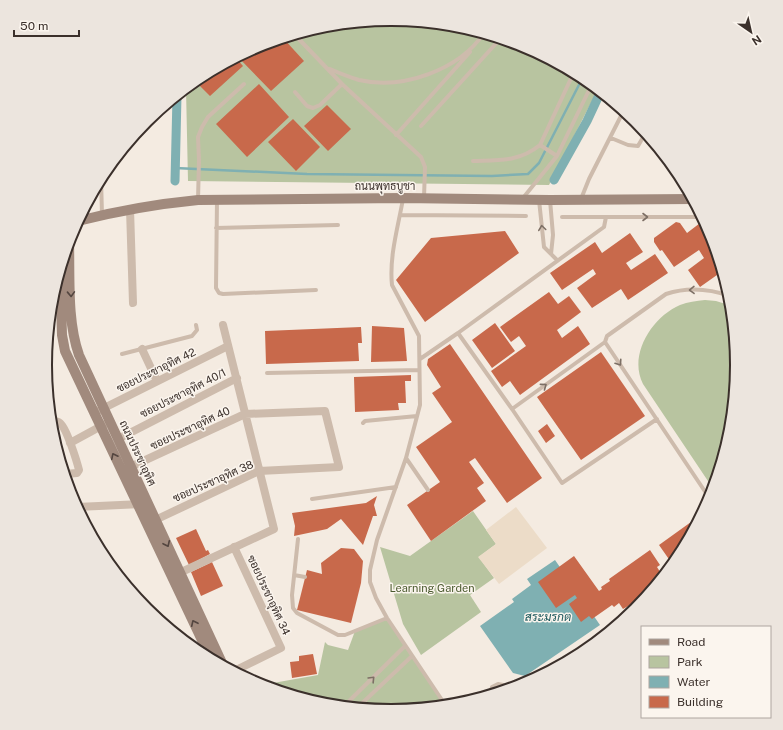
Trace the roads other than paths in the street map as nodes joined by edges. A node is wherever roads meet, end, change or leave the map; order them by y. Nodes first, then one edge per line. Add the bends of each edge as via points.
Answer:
1 (299, 39) edge
2 (481, 39) edge
3 (496, 43) edge
4 (477, 44) junction
5 (328, 69) junction
6 (572, 78) edge
7 (244, 84) dead end
8 (342, 84) junction
9 (589, 90) edge
10 (295, 92) dead end
11 (621, 116) edge
12 (421, 126) dead end
13 (396, 134) junction
14 (611, 138) junction
15 (643, 138) edge
16 (542, 147) junction
17 (557, 156) junction
18 (474, 161) dead end
19 (101, 190) edge
20 (403, 198) junction
21 (424, 198) junction
22 (521, 199) junction
23 (539, 199) junction
24 (687, 199) edge
25 (198, 200) junction
26 (217, 200) junction
27 (550, 200) junction
28 (581, 200) junction
29 (130, 210) junction
30 (102, 215) junction
31 (400, 215) junction
32 (526, 216) dead end
33 (562, 217) dead end
34 (606, 217) junction
35 (697, 217) edge
36 (85, 219) edge
37 (338, 225) dead end
38 (216, 228) junction
39 (551, 254) junction
40 (70, 258) edge
41 (557, 260) junction
42 (316, 290) dead end
43 (61, 292) edge
44 (723, 293) edge
45 (133, 303) dead end
46 (196, 325) dead end
47 (223, 325) dead end
48 (458, 333) junction
49 (605, 342) junction
50 (228, 346) junction
51 (142, 349) junction
52 (122, 354) dead end
53 (420, 359) junction
54 (419, 370) junction
55 (267, 373) dead end
56 (236, 378) junction
57 (157, 381) junction
58 (103, 408) junction
59 (512, 409) junction
60 (94, 414) junction
61 (245, 414) junction
62 (417, 416) junction
63 (657, 419) junction
64 (57, 422) edge
65 (110, 422) junction
66 (363, 423) dead end
67 (100, 427) junction
68 (118, 439) junction
69 (70, 443) junction
70 (406, 458) junction
71 (126, 469) junction
72 (259, 471) junction
73 (70, 474) edge
74 (396, 487) junction
75 (428, 490) dead end
76 (706, 493) edge
77 (312, 499) dead end
78 (144, 504) junction
79 (83, 507) edge
80 (152, 522) junction
81 (298, 539) dead end
82 (234, 548) junction
83 (176, 574) junction
84 (294, 575) junction
85 (305, 577) dead end
86 (387, 618) junction
87 (405, 646) junction
88 (207, 650) edge
89 (412, 656) junction
90 (219, 657) edge
91 (240, 668) edge
92 (503, 685) edge
93 (492, 688) edge
94 (442, 700) edge
95 (349, 701) edge
96 (363, 702) edge

1 - 5 lane
2 - 4 lane
3 - 12 lane
4 - 5 lane via 444,67 421,78 401,82 359,80
4 - 13 lane
5 - 8 lane
6 - 16 lane
7 - 25 lane via 208,117 202,126 198,138
8 - 10 lane via 320,105 313,108 307,106
8 - 13 lane
9 - 17 lane
11 - 14 lane
13 - 21 lane via 416,151 425,166
14 - 15 lane via 638,146
14 - 28 lane
16 - 17 lane
16 - 18 lane via 520,157
17 - 22 lane
19 - 30 lane
20 - 21 main road, ถนนพุทธบูชา
20 - 26 main road, ถนนพุทธบูชา
20 - 31 lane
21 - 22 main road, ถนนพุทธบูชา
22 - 23 main road, ถนนพุทธบูชา
23 - 27 main road, ถนนพุทธบูชา
39 -> 23 lane via 544,247
24 - 28 main road, ถนนพุทธบูชา
25 - 26 main road, ถนนพุทธบูชา
25 - 29 main road, ถนนพุทธบูชา
26 - 38 lane
27 - 28 main road, ถนนพุทธบูชา
27 - 39 lane via 553,235
29 - 30 main road, ถนนพุทธบูชา
29 - 45 street
30 - 36 main road, ถนนพุทธบูชา
31 - 32 lane
31 - 53 lane via 391,264 392,285 419,336
33 - 34 lane
34 -> 35 lane
34 - 41 lane via 604,227
37 - 38 lane
38 - 42 lane via 216,288 219,293
39 - 41 lane
40 -> 58 main road, ถนนประชาอุทิศ via 72,334
41 - 48 lane
43 - 60 main road, ถนนประชาอุทิศ via 64,351
44 -> 49 lane via 695,289 666,294 607,336
46 - 51 lane via 197,330 192,336
47 - 50 street
48 - 53 lane
48 - 59 lane
59 -> 49 lane
49 -> 63 lane
50 - 56 street
50 - 57 street, ซอยประชาอุทิศ 42
51 - 52 lane
51 - 57 street
53 - 54 lane
54 - 55 lane
54 - 62 lane via 420,404
56 - 61 street
56 - 68 street, ซอยประชาอุทิศ 40/1
57 - 58 street, ซอยประชาอุทิศ 42
58 - 60 street, ซอยประชาอุทิศ 42
58 - 65 main road, ถนนประชาอุทิศ
59 - 63 lane via 562,483
60 - 67 main road, ถนนประชาอุทิศ
61 - 71 street, ซอยประชาอุทิศ 40
61 - 72 street
61 - 72 street, ซอยประชาอุทิศ 38 via 325,412 339,467
62 - 66 lane
62 - 70 lane
63 - 76 lane
64 - 69 street via 61,424
65 - 67 street
65 - 68 main road, ถนนประชาอุทิศ
67 - 69 street
71 -> 67 main road, ถนนประชาอุทิศ
68 - 71 main road, ถนนประชาอุทิศ
69 - 73 street via 79,470 77,473
70 - 74 lane
70 - 75 lane
71 - 78 main road, ถนนประชาอุทิศ
72 - 80 street, ซอยประชาอุทิศ 38
72 - 82 street via 274,528
74 - 77 lane
74 - 86 lane via 377,540 370,570 373,591
78 - 79 street
78 - 80 main road, ถนนประชาอุทิศ
80 - 83 main road, ถนนประชาอุทิศ
81 - 84 lane
82 - 83 street
82 - 91 street, ซอยประชาอุทิศ 34 via 281,648
88 -> 83 main road, ถนนประชาอุทิศ
83 - 90 main road, ถนนประชาอุทิศ
84 - 85 lane
84 - 86 lane via 293,608 297,613 338,635 345,635
86 - 87 lane
87 - 89 lane
95 -> 87 lane
89 - 94 lane
89 - 96 lane
92 - 93 lane via 498,684

